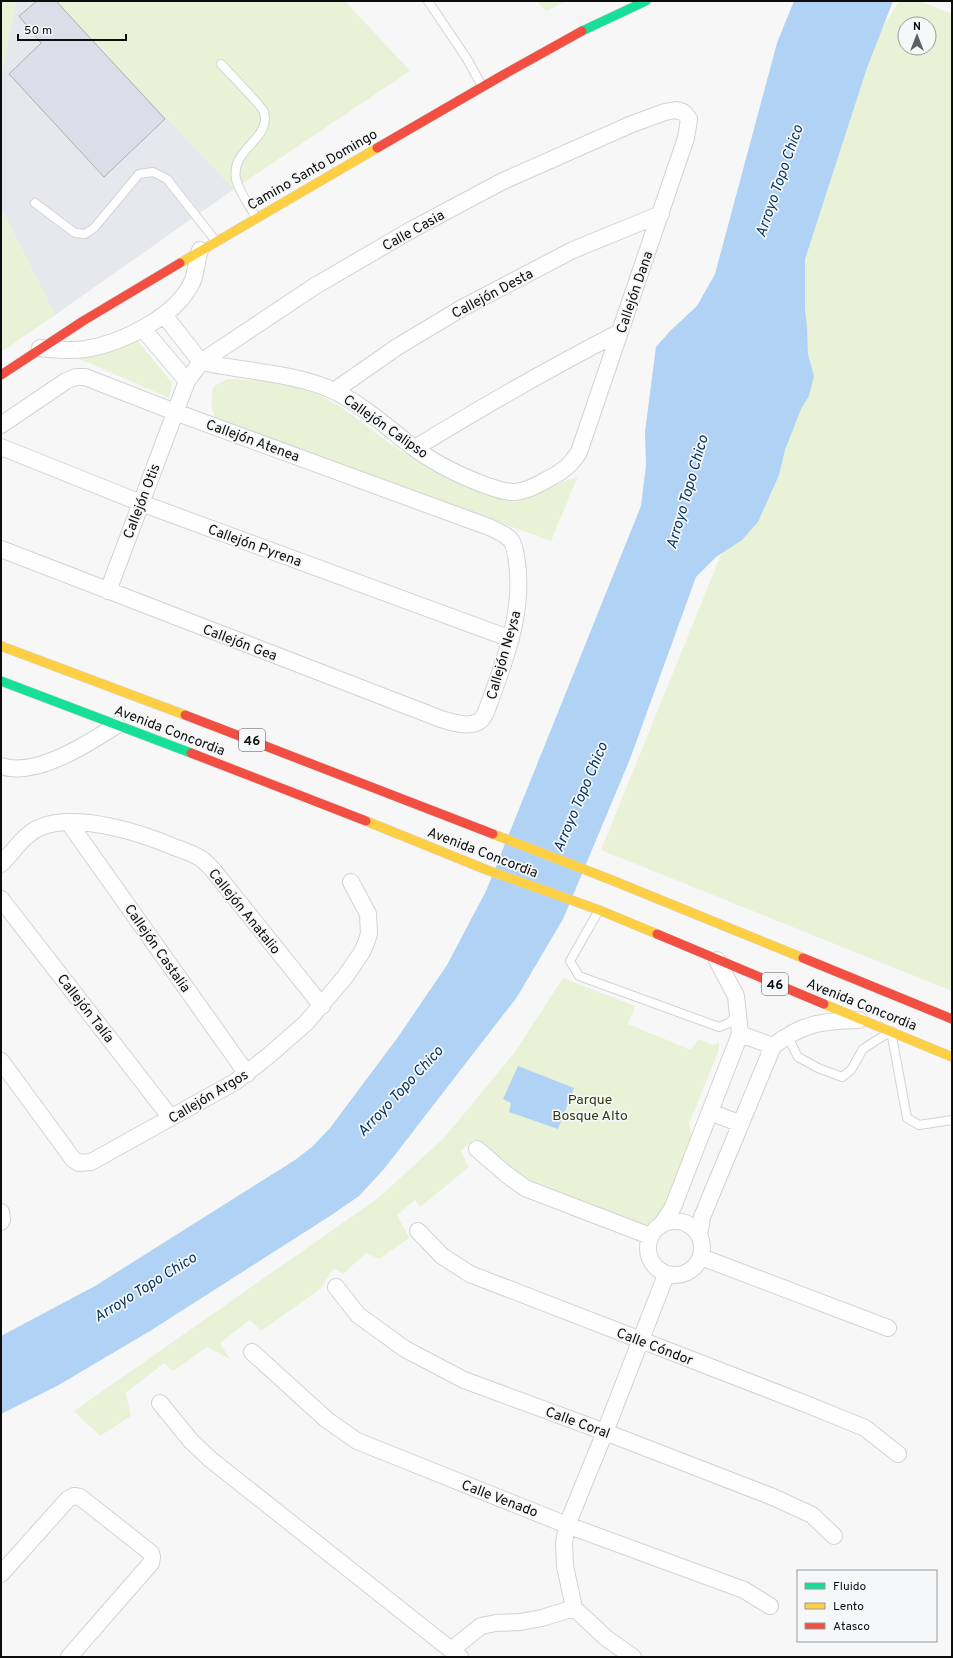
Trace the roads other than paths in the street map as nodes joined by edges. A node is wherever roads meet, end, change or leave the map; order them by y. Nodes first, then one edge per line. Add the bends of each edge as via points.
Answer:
1 (428, 1) edge
2 (646, 1) edge
3 (221, 64) dead end
4 (482, 87) junction
5 (689, 119) joint
6 (35, 203) dead end
7 (660, 214) junction
8 (257, 218) junction
9 (216, 241) junction
10 (200, 250) junction
11 (164, 315) junction
12 (143, 329) junction
13 (620, 332) junction
14 (40, 348) junction
15 (201, 362) junction
16 (1, 375) edge
17 (187, 381) junction
18 (334, 391) junction
19 (175, 412) junction
20 (1, 425) edge
21 (1, 447) edge
22 (415, 448) junction
23 (572, 463) joint
24 (141, 503) junction
25 (511, 540) joint
26 (1, 549) edge
27 (108, 591) junction
28 (511, 639) junction
29 (1, 646) edge
30 (1, 681) edge
31 (481, 720) joint
32 (117, 725) junction
33 (2, 768) edge
34 (69, 823) junction
35 (1, 864) edge
36 (351, 882) dead end
37 (1, 899) edge
38 (599, 910) junction
39 (717, 960) junction
40 (322, 1006) junction
41 (739, 1014) junction
42 (952, 1019) edge
43 (863, 1020) junction
44 (891, 1031) junction
45 (740, 1034) junction
46 (787, 1035) junction
47 (773, 1046) junction
48 (952, 1057) edge
49 (1, 1061) edge
50 (246, 1074) junction
51 (710, 1112) junction
52 (171, 1118) junction
53 (952, 1120) edge
54 (740, 1124) junction
55 (477, 1149) dead end
56 (662, 1224) junction
57 (418, 1231) dead end
58 (650, 1236) junction
59 (699, 1236) junction
60 (701, 1257) junction
61 (666, 1275) junction
62 (336, 1287) dead end
63 (888, 1328) dead end
64 (641, 1340) junction
65 (252, 1352) dead end
66 (160, 1403) dead end
67 (605, 1432) junction
68 (898, 1454) dead end
69 (567, 1525) junction
70 (834, 1536) dead end
71 (1, 1574) edge
72 (770, 1606) dead end
73 (574, 1608) junction
74 (456, 1654) edge
75 (69, 1657) edge
76 (633, 1657) edge

1 - 4 lane via 467,59
2 - 4 main road, Camino Santo Domingo via 560,43
3 - 8 lane via 264,110 265,121 260,134 236,164 236,179
4 - 8 main road, Camino Santo Domingo
5 - 7 street, Callejón Dana via 686,138
5 - 15 street, Calle Casia via 683,112 665,112 503,181 314,286
6 - 9 lane via 75,233 85,234 94,228 139,174 153,172 167,179
7 - 13 street, Callejón Dana
7 - 18 street, Callejón Desta via 573,250 462,308 397,347
8 - 9 main road, Camino Santo Domingo
9 - 10 main road, Camino Santo Domingo
10 - 11 street via 192,281 177,303
10 - 14 main road, Camino Santo Domingo
11 - 12 street
11 - 15 street
12 - 14 street via 87,349
12 - 17 street
13 - 22 street via 506,393
13 - 23 street, Callejón Dana via 586,436
14 - 16 main road, Camino Santo Domingo
15 - 17 street, Calle Casia
15 - 18 street, Callejón Calipso via 294,379
17 - 19 street, Calle Casia
18 - 22 street, Callejón Calipso via 370,412
19 - 20 street, Callejón Atenea via 86,377 76,377 58,386
19 - 24 street, Callejón Otis
19 - 25 street, Callejón Atenea via 489,526
21 - 24 street, Callejón Pyrena
22 - 23 street, Callejón Calipso via 478,483 513,492 539,485
24 - 27 street, Callejón Otis
24 - 28 street, Callejón Pyrena
25 - 28 street, Callejón Neysa via 518,567 517,610
26 - 27 street, Callejón Gea
27 - 31 street, Callejón Gea via 441,719 458,724 471,724
28 - 31 street, Callejón Neysa
29 - 42 main road, Avenida Concordia / 46 via 609,879
30 - 32 main road, Avenida Concordia / 46
32 - 33 street via 56,760 23,768
32 - 38 main road, Avenida Concordia / 46 via 333,807 487,870
34 - 35 street, Callejón Anatalio via 40,827 30,833
34 - 40 street, Callejón Anatalio via 103,824 157,840 199,857 213,870
34 - 50 street, Callejón Castalia
36 - 40 street, Callejón Argos via 368,914 369,934 362,952
37 - 52 street, Callejón Talía
38 - 39 main road, Avenida Concordia / 46
38 - 41 lane via 570,961 579,976 719,1027 729,1023
39 - 41 street via 736,996
39 - 43 main road, Avenida Concordia / 46
40 - 50 street, Callejón Argos via 285,1042
41 - 45 street
43 - 44 main road, Avenida Concordia / 46
43 - 46 street via 819,1022
44 - 46 lane via 863,1049 851,1070 842,1077 798,1057
44 - 48 main road, Avenida Concordia / 46
44 - 53 lane via 907,1118 918,1125
45 - 47 street
45 - 51 street
46 - 47 street
47 - 54 street
49 - 52 street, Callejón Argos via 79,1163 91,1162
50 - 52 street, Callejón Argos
51 - 54 street
51 - 56 street via 673,1206
54 - 59 street via 702,1217
55 - 58 street via 525,1188
56 - 58 street
56 - 59 street via 679,1221 694,1229
57 - 64 street, Calle Cóndor via 442,1256 470,1274
58 - 61 street via 647,1245 649,1259
59 - 60 street via 702,1243
60 - 61 street via 687,1273 677,1276
60 - 63 street
61 - 64 street
62 - 67 street, Calle Coral via 358,1315 404,1349 464,1380
64 - 67 street
64 - 68 street, Calle Cóndor via 865,1428
65 - 69 street, Calle Venado via 327,1420 357,1441
66 - 74 street via 191,1441 210,1459
67 - 69 street
67 - 70 street, Calle Coral via 812,1514
69 - 72 street, Calle Venado via 744,1590
69 - 73 street via 564,1555
71 - 75 street via 68,1499 74,1496 80,1497 151,1553 151,1562
73 - 74 street via 542,1618 520,1622 496,1622 481,1626
73 - 76 street via 606,1638

